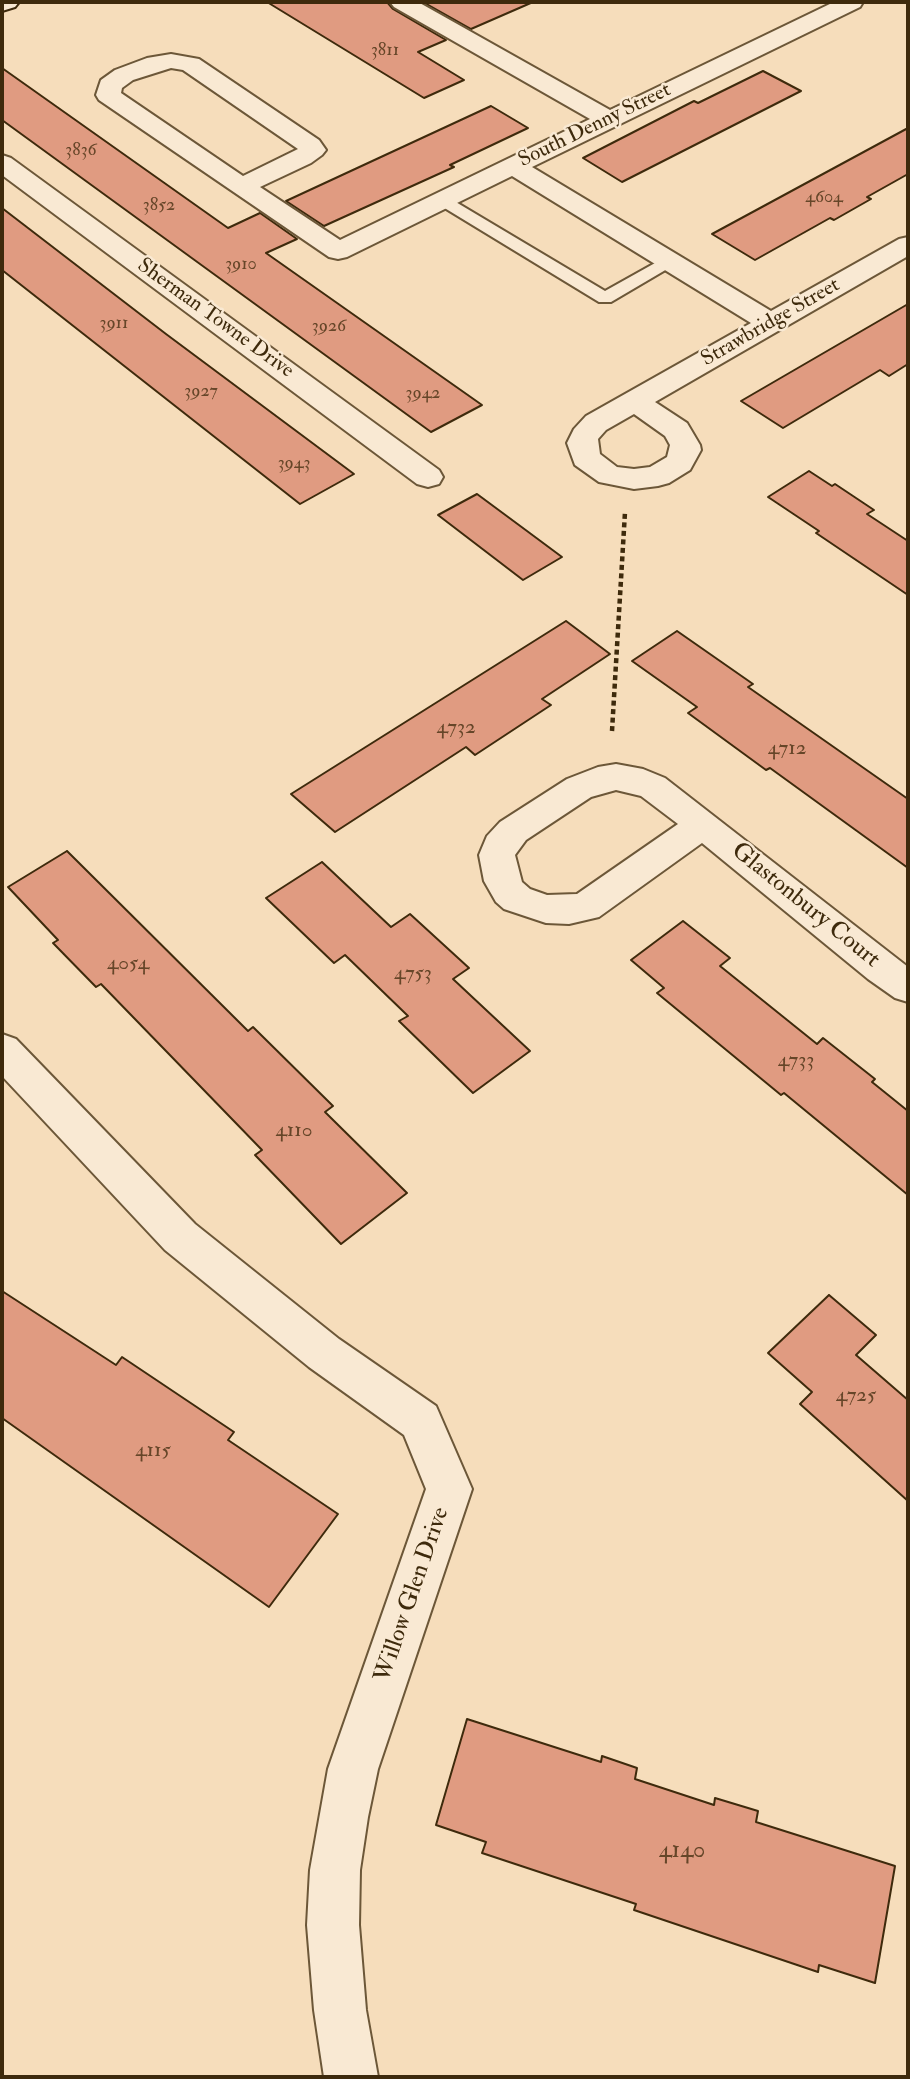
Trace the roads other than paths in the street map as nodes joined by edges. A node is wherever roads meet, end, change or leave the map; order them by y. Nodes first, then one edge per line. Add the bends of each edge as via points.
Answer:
1 (7, 2) edge
2 (402, 2) edge
3 (852, 2) edge
4 (2, 4) edge
5 (608, 119) junction
6 (2, 163) edge
7 (513, 166) junction
8 (241, 186) junction
9 (444, 200) junction
10 (908, 246) edge
11 (670, 262) junction
12 (771, 323) junction
13 (635, 401) dead end
14 (428, 477) dead end
15 (703, 824) junction
16 (908, 987) edge
17 (2, 1050) edge
18 (351, 2077) edge

1 - 4 street
2 - 5 street
3 - 5 street, South Denny Street
5 - 7 street, South Denny Street
6 - 14 street, Sherman Towne Drive
7 - 9 street, South Denny Street
7 - 11 street
8 - 8 street via 313,150 190,65 156,63 110,85 108,95
8 - 9 street, South Denny Street via 338,251
9 - 11 lane via 605,298
10 - 12 street, Strawbridge Street
11 - 12 street
12 - 13 street, Strawbridge Street
15 - 15 street, Glastonbury Court via 643,782 616,777 598,780 513,831 497,855 502,881 517,899 533,906 580,909
15 - 16 street, Glastonbury Court
17 - 18 street, Willow Glen Drive via 180,1237 324,1353 420,1421 449,1489 353,1769 343,1817 333,1925

